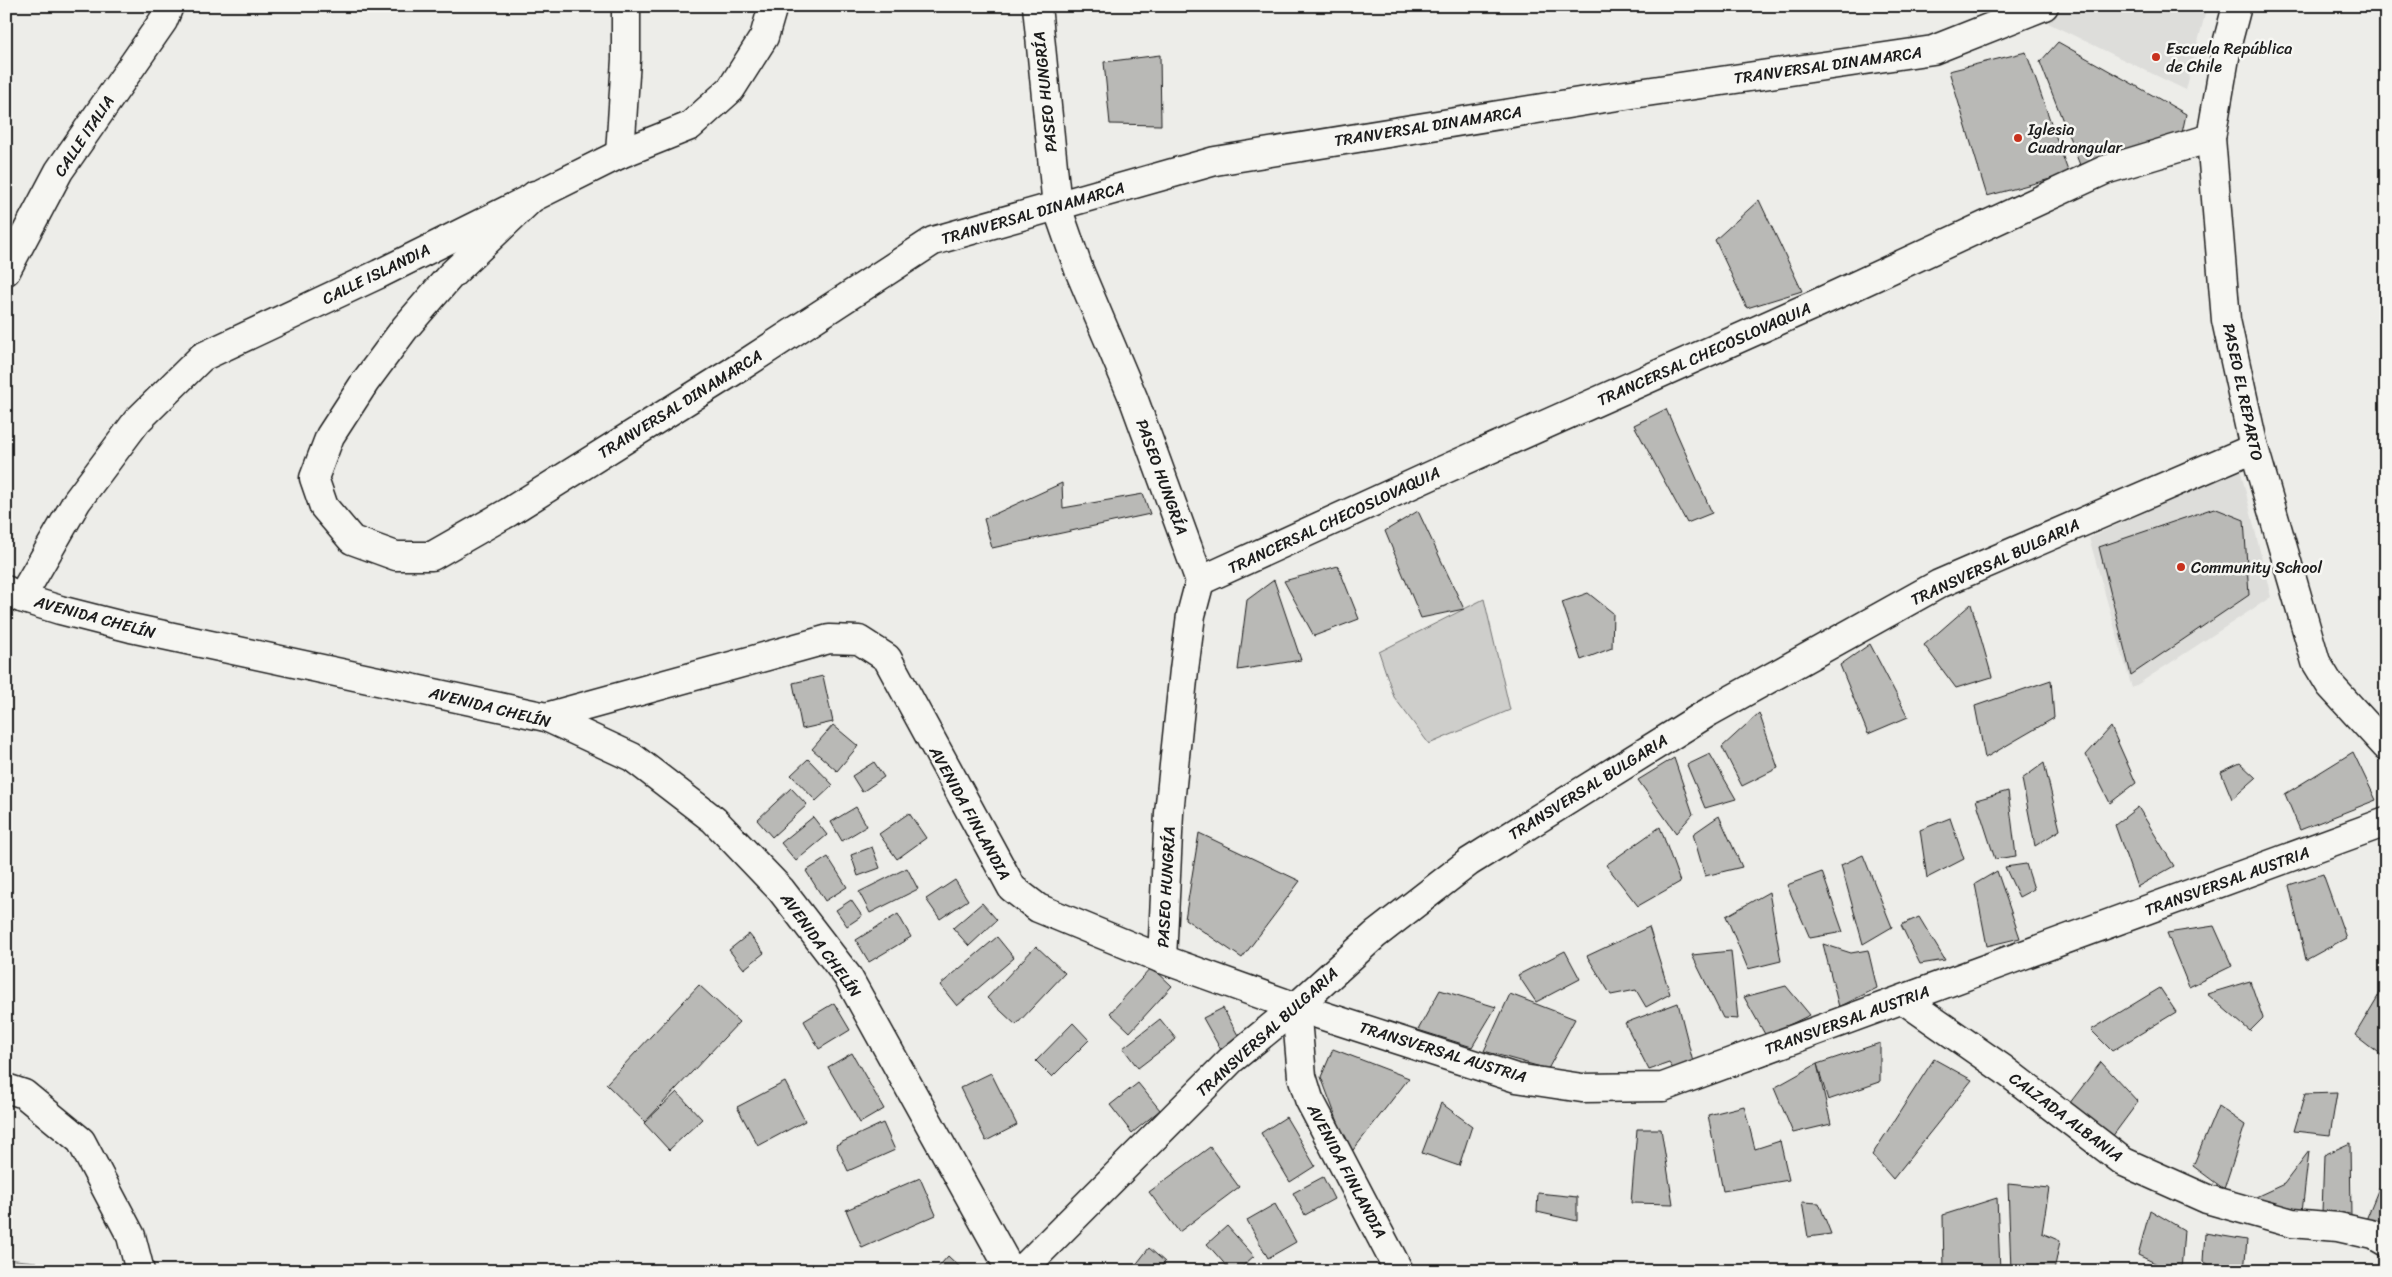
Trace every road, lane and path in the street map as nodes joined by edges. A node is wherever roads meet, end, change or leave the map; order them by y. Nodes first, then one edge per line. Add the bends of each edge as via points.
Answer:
1 (626, 6) edge
2 (773, 6) edge
3 (1037, 6) edge
4 (2044, 6) edge
5 (2237, 6) edge
6 (163, 11) edge
7 (2211, 138) junction
8 (620, 154) junction
9 (535, 195) junction
10 (1057, 207) junction
11 (6, 271) edge
12 (2254, 448) junction
13 (1200, 581) junction
14 (14, 594) edge
15 (546, 717) junction
16 (2386, 746) edge
17 (2386, 822) edge
18 (1162, 959) junction
19 (1904, 1000) junction
20 (1296, 1007) junction
21 (6, 1088) edge
22 (2386, 1242) edge
23 (140, 1271) edge
24 (1011, 1271) edge
25 (1021, 1271) edge
26 (1399, 1271) edge

1 - 8 street
2 - 8 street, CALLE ISLANDIA via 764,37 731,89 690,126
3 - 10 street, PASEO HUNGRÍA
4 - 10 street, TRANVERSAL DINAMARCA via 1933,50 1598,99 1215,161
5 - 7 street, PASEO EL REPARTO
6 - 11 street, CALLE ITALIA via 59,171
7 - 12 street, PASEO EL REPARTO via 2226,320
7 - 13 street, TRANCERSAL CHECOSLOVAQUIA via 2105,170
8 - 9 street, CALLE ISLANDIA
9 - 10 street, TRANVERSAL DINAMARCA via 450,276 405,328 330,436 314,478 324,507 352,540 396,556 432,556 510,512 695,396 933,241
9 - 14 street, CALLE ISLANDIA via 380,274 202,357 137,421 76,501
10 - 13 street, PASEO HUNGRÍA via 1079,270 1134,400
12 - 16 street, PASEO EL REPARTO via 2316,662 2330,685
12 - 20 street, TRANSVERSAL BULGARIA via 1939,584 1709,712 1469,862 1375,935
13 - 18 street, PASEO HUNGRÍA via 1191,615 1182,689 1170,814
14 - 15 street, AVENIDA CHELÍN via 130,628
15 - 18 street, AVENIDA FINLANDIA via 829,639 859,640 887,658 1012,888 1038,908
15 - 24 street, AVENIDA CHELÍN via 632,758 714,820 780,890 848,977
17 - 19 street, TRANSVERSAL AUSTRIA
18 - 20 street, AVENIDA FINLANDIA
19 - 20 street, TRANSVERSAL AUSTRIA via 1663,1087 1582,1088 1516,1078
19 - 22 street, CALZADA ALBANIA via 2003,1069 2124,1162 2207,1198 2292,1223 2338,1227 2374,1235
20 - 25 street, TRANSVERSAL BULGARIA via 1231,1060
20 - 26 street, AVENIDA FINLANDIA via 1302,1076 1309,1099
21 - 23 street via 24,1094 81,1141 131,1236

